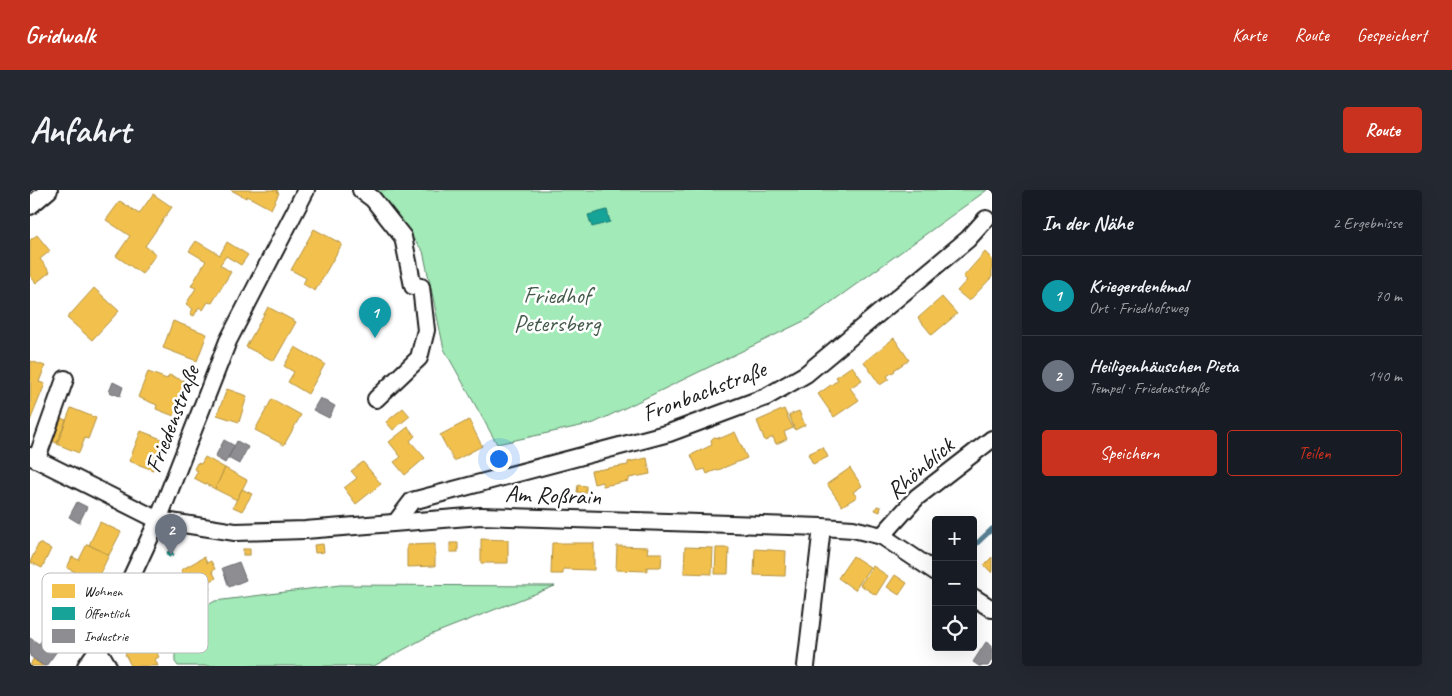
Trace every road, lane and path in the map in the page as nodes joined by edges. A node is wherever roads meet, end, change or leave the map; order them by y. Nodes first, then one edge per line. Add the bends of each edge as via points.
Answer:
1 (48, 190) edge
2 (306, 190) edge
3 (362, 190) edge
4 (30, 206) edge
5 (986, 219) dead end
6 (65, 379) dead end
7 (376, 399) dead end
8 (992, 439) edge
9 (33, 457) edge
10 (158, 520) junction
11 (396, 522) junction
12 (822, 527) junction
13 (882, 536) junction
14 (932, 569) edge
15 (133, 573) edge
16 (977, 600) edge
17 (992, 609) edge
18 (95, 653) edge
19 (100, 653) edge
20 (86, 666) edge
21 (108, 666) edge
22 (806, 666) edge

1 - 4 street
2 - 10 street, Friedenstraße via 228,341
3 - 7 street via 403,237 413,286 421,287 426,330 419,358
5 - 11 street, Fronbachstraße via 968,239 806,374 766,397 669,433 412,501
6 - 9 street
8 - 13 street, Rhönblick via 917,497
9 - 10 street, Am Roßrain
10 - 11 street, Am Roßrain via 235,532
10 - 15 street, Friedenstraße
11 - 12 street, Am Roßrain via 481,516
12 - 13 street, Am Roßrain via 853,529
12 - 22 street
13 - 14 street, Am Roßrain
16 - 17 street
18 - 20 street, Friedenstraße
19 - 21 street

